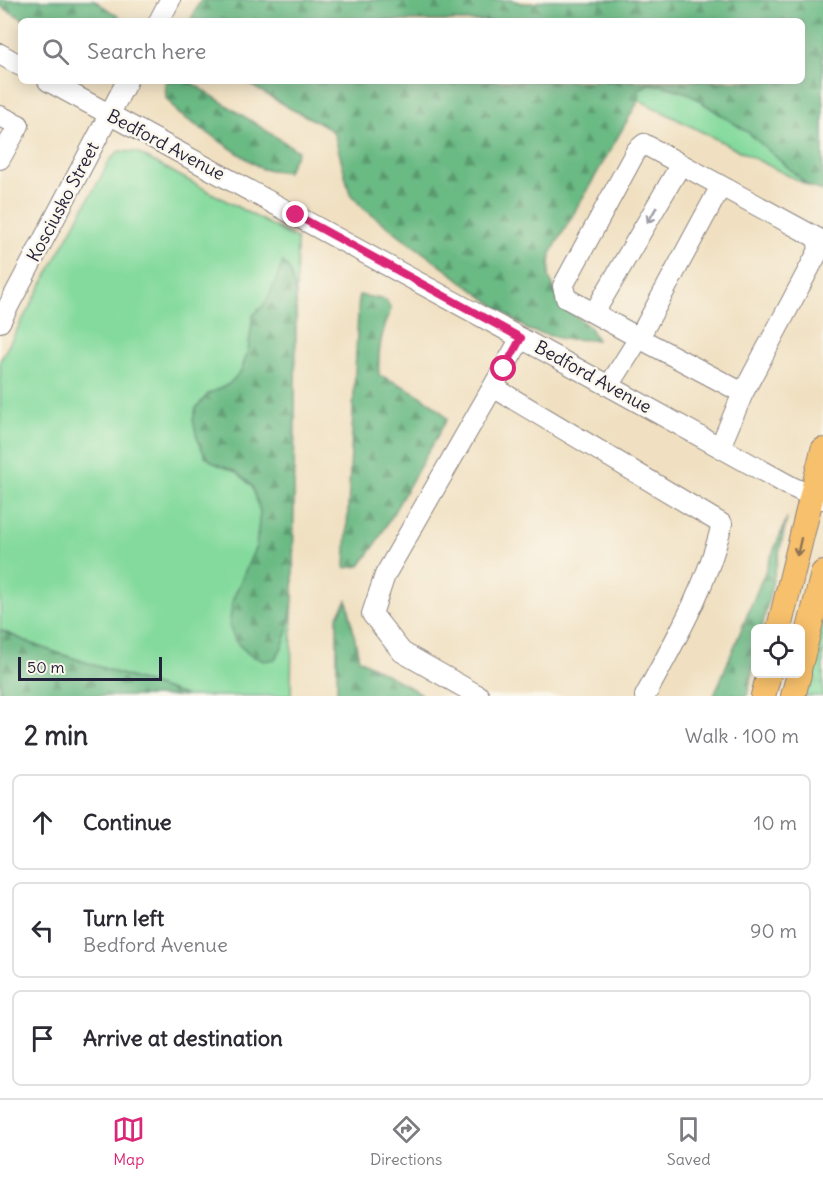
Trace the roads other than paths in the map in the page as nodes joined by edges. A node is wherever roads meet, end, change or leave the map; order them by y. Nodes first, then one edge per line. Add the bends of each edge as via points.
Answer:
1 (170, 0) edge
2 (161, 18) edge
3 (0, 54) edge
4 (18, 64) edge
5 (53, 84) edge
6 (125, 84) edge
7 (109, 115) junction
8 (0, 116) edge
9 (0, 159) edge
10 (681, 164) junction
11 (720, 186) junction
12 (594, 313) junction
13 (0, 322) edge
14 (521, 338) junction
15 (639, 338) junction
16 (609, 386) junction
17 (493, 387) junction
18 (743, 393) junction
19 (720, 447) junction
20 (823, 450) edge
21 (817, 497) edge
22 (823, 573) edge
23 (780, 624) edge
24 (805, 649) edge
25 (768, 678) edge
26 (798, 678) edge
27 (479, 696) edge
28 (645, 696) edge
29 (764, 696) edge
30 (793, 696) edge

1 - 2 street
3 - 4 street
5 - 7 street, Bedford Avenue
6 - 7 street, Kosciusko Street
7 - 13 street, Kosciusko Street
7 - 14 street, Bedford Avenue
8 - 9 street via 19,125
10 - 11 street
10 -> 12 street
10 - 12 street via 644,144 636,151 563,286 566,298
11 - 15 street
11 - 18 street via 817,238 819,250
12 - 15 street
14 - 16 street, Bedford Avenue
14 - 17 street
15 - 16 street
15 - 18 street
16 - 19 street, Bedford Avenue
17 - 27 street via 385,575 372,614 402,652
17 - 28 street via 722,524 686,621
18 - 19 street
19 - 21 street, Bedford Avenue
20 - 21 main road
21 -> 23 main road
22 - 24 main road
25 - 29 main road
26 - 30 main road

